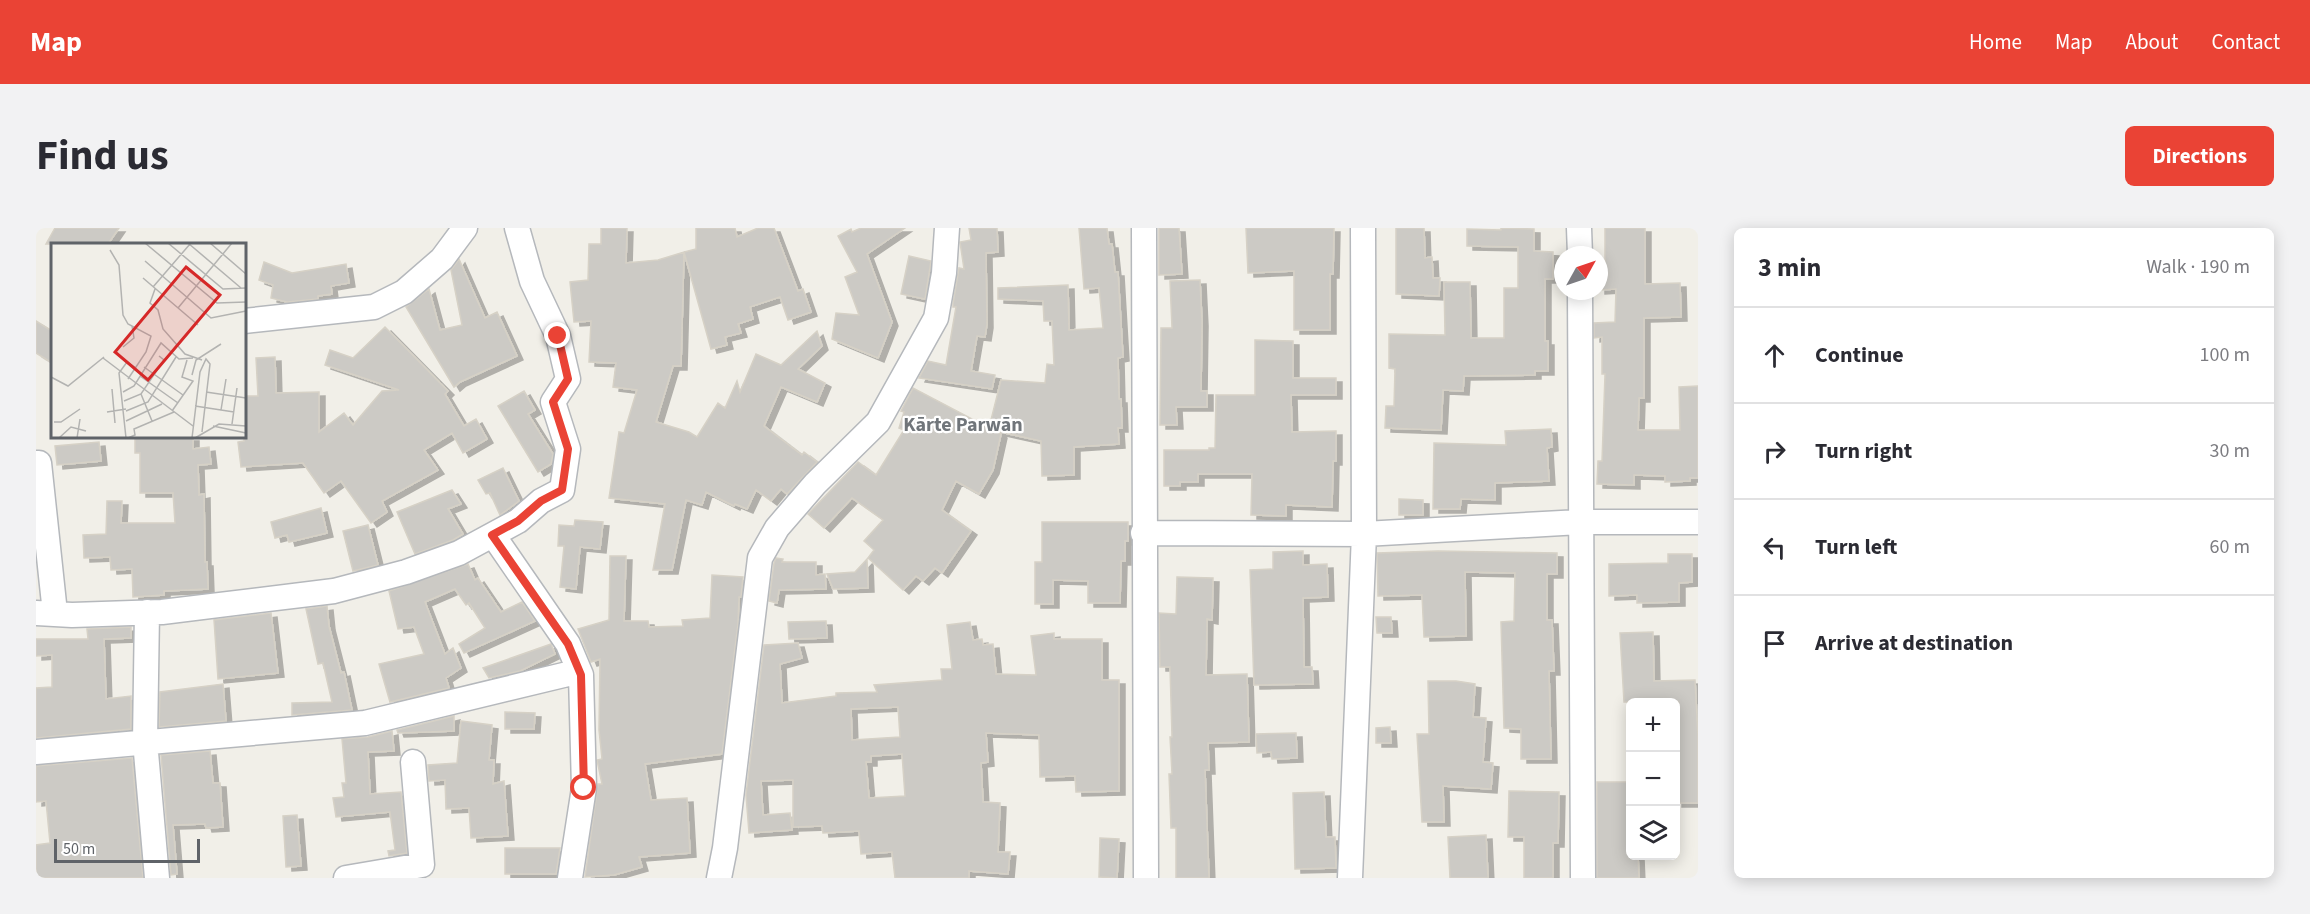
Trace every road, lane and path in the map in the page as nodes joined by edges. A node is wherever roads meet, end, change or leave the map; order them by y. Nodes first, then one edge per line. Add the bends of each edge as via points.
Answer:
1 (465, 228) edge
2 (517, 228) edge
3 (947, 228) edge
4 (1144, 228) edge
5 (1363, 228) edge
6 (1579, 228) edge
7 (1580, 246) edge
8 (1580, 300) edge
9 (246, 321) edge
10 (36, 463) edge
11 (1580, 522) junction
12 (1698, 522) edge
13 (1143, 533) junction
14 (1364, 534) junction
15 (492, 535) junction
16 (147, 612) junction
17 (45, 613) edge
18 (581, 675) junction
19 (145, 741) junction
20 (36, 752) edge
21 (413, 762) dead end
22 (423, 871) edge
23 (157, 878) edge
24 (346, 878) edge
25 (570, 878) edge
26 (719, 878) edge
27 (1146, 878) edge
28 (1350, 878) edge
29 (1583, 878) edge

1 - 9 street via 442,260 404,291 374,307
2 - 15 street via 532,281 558,336 568,379 553,402 568,449 562,490
3 - 26 street via 936,318 878,422 784,519 760,558
4 - 13 street
5 - 14 street
6 - 7 street
8 - 11 street
10 - 17 street
11 - 12 street
11 - 14 street
11 - 29 street
13 - 14 street
13 - 27 street
14 - 28 street
15 - 16 street via 459,553 406,572 334,591
15 - 18 street via 568,644
16 - 17 street
16 - 19 street
18 - 19 street via 572,673 365,723
18 - 25 street via 584,788
19 - 20 street
19 - 23 street
21 - 22 street
22 - 24 street

